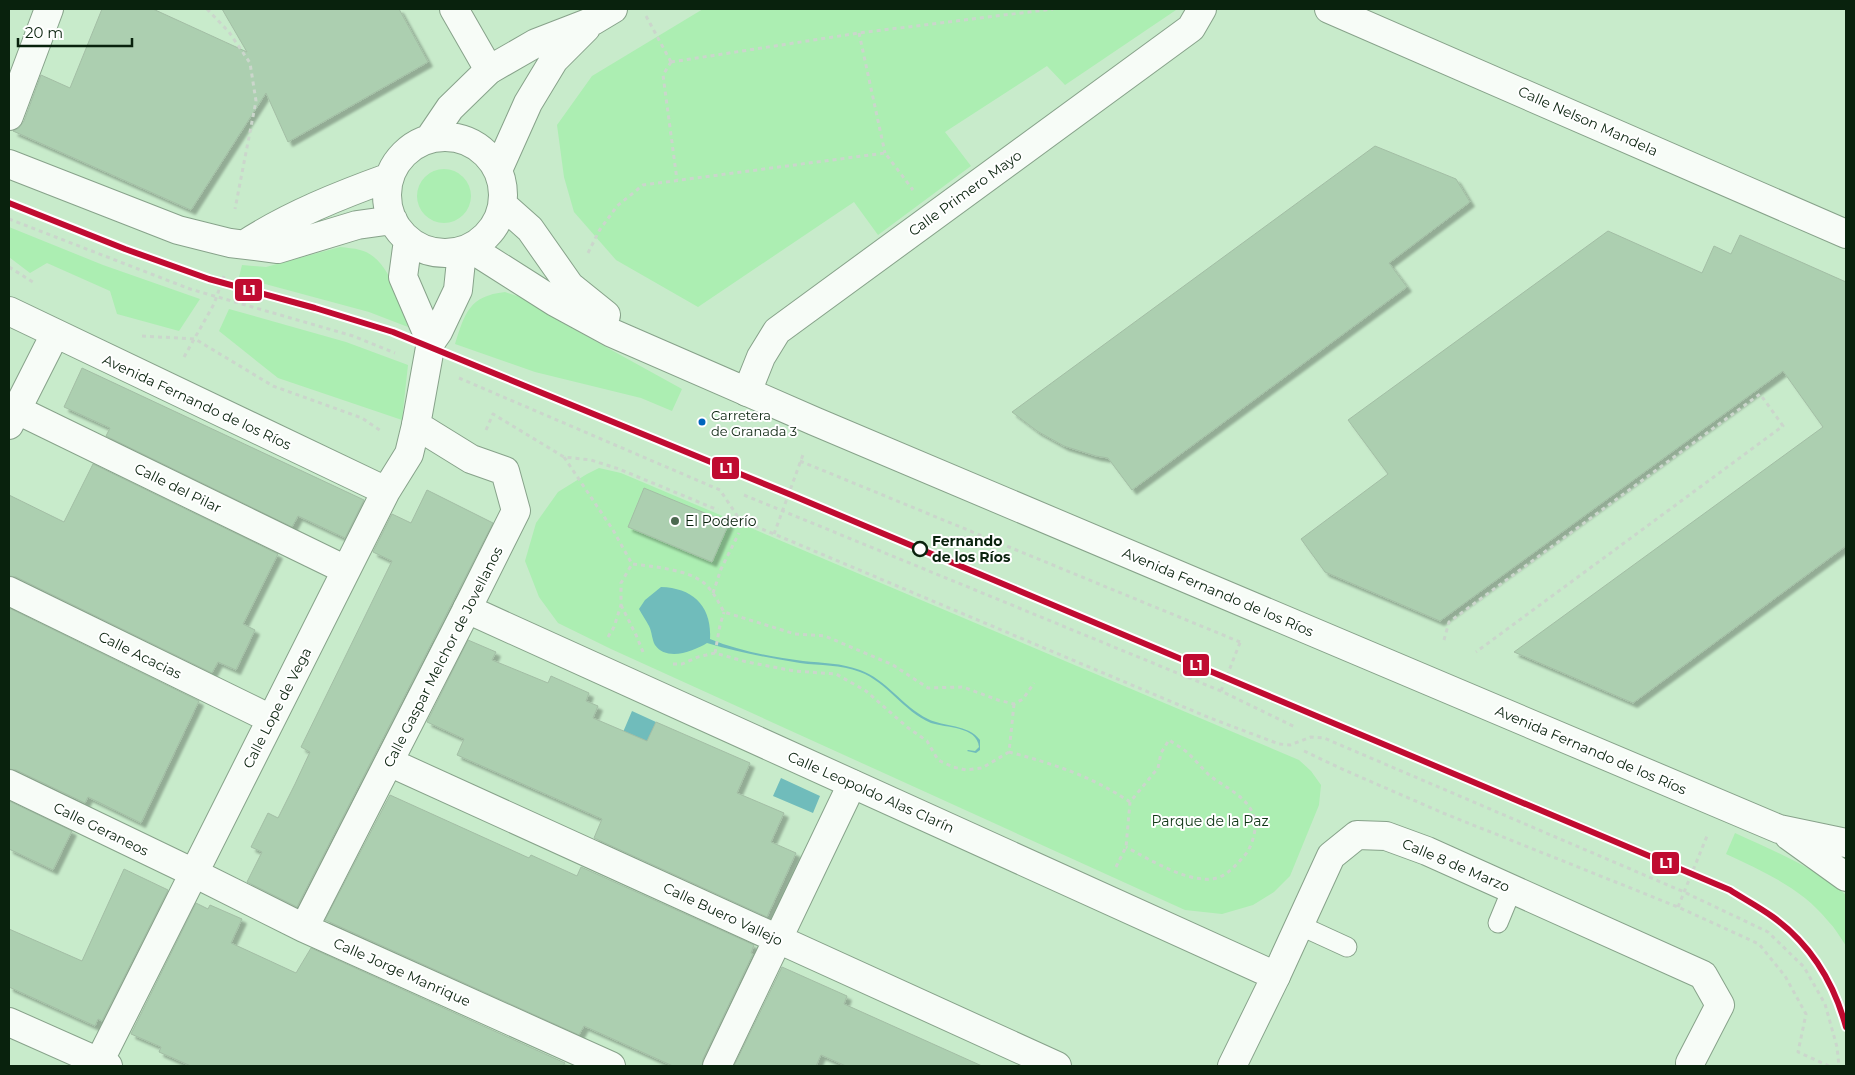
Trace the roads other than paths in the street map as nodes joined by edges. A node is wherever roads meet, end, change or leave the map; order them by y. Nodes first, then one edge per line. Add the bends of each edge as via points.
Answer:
1 (49, 9) edge
2 (454, 9) edge
3 (1202, 9) edge
4 (1330, 9) edge
5 (603, 15) edge
6 (489, 70) junction
7 (9, 116) edge
8 (429, 139) junction
9 (9, 164) edge
10 (498, 170) junction
11 (390, 177) junction
12 (503, 205) junction
13 (400, 230) junction
14 (1846, 234) edge
15 (245, 244) junction
16 (466, 250) junction
17 (9, 312) edge
18 (55, 334) junction
19 (431, 342) junction
20 (658, 352) junction
21 (746, 392) junction
22 (11, 414) edge
23 (416, 425) junction
24 (386, 491) junction
25 (346, 570) junction
26 (9, 592) edge
27 (467, 609) junction
28 (271, 719) junction
29 (389, 762) junction
30 (9, 784) edge
31 (852, 784) junction
32 (1780, 829) junction
33 (1846, 844) edge
34 (194, 873) junction
35 (1846, 877) edge
36 (1512, 889) junction
37 (1498, 923) dead end
38 (1299, 925) junction
39 (304, 928) junction
40 (778, 939) junction
41 (1347, 947) dead end
42 (1276, 976) junction
43 (9, 1022) edge
44 (1690, 1063) dead end
45 (101, 1065) edge
46 (611, 1066) edge
47 (717, 1066) edge
48 (1057, 1066) edge
49 (1232, 1066) edge

1 - 7 street
2 - 6 street
3 - 21 street, Calle Primero Mayo via 1191,28 777,331 760,357
4 - 14 street, Calle Nelson Mandela
5 - 6 street via 536,43
5 - 10 street via 554,60 528,103
6 - 8 street via 450,108
8 - 10 street via 455,138 468,142 490,158
8 - 11 street via 403,155
9 - 15 street via 178,230
10 - 12 street via 503,187
11 - 13 street via 387,200
11 - 15 street via 344,193 269,228
12 - 16 street via 492,231
12 - 20 street, Avenida Fernando de los Ríos via 530,229 570,286
13 - 15 street via 357,225 278,248
13 - 16 street via 433,252 443,254
13 - 19 street via 403,277
16 - 19 street, Calle Lope de Vega via 458,290
16 - 20 street, Avenida Fernando de los Ríos via 612,333
17 - 18 street, Avenida Fernando de los Ríos
18 - 22 street
18 - 24 street, Avenida Fernando de los Ríos
19 - 23 street, Calle Lope de Vega
20 - 21 street, Avenida Fernando de los Ríos
21 - 32 street, Avenida Fernando de los Ríos
22 - 25 street, Calle del Pilar
23 - 24 street, Calle Lope de Vega via 409,454
23 - 27 street, Calle Gaspar Melchor de Jovellanos via 471,459 505,471 516,511
24 - 25 street, Calle Lope de Vega
25 - 28 street, Calle Lope de Vega
26 - 28 street, Calle Acacias
27 - 29 street, Calle Gaspar Melchor de Jovellanos
27 - 31 street, Calle Leopoldo Alas Clarín
28 - 34 street, Calle Lope de Vega
29 - 39 street, Calle Gaspar Melchor de Jovellanos
29 - 40 street, Calle Buero Vallejo
30 - 34 street, Calle Geraneos
31 - 40 street
31 - 42 street, Calle Leopoldo Alas Clarín
32 - 33 street, Avenida Fernando de los Ríos
32 - 35 street, Avenida Fernando de los Ríos
34 - 39 street, Calle Jorge Manrique
34 - 45 street, Calle Lope de Vega
36 - 37 lane
36 - 38 street, Calle 8 de Marzo via 1386,836 1357,835 1330,856
36 - 44 street, Calle 8 de Marzo via 1703,975 1720,1005
38 - 41 lane
38 - 42 street, Calle 8 de Marzo
39 - 46 street, Calle Jorge Manrique
40 - 47 street
40 - 48 street, Calle Buero Vallejo
42 - 49 street, Calle 8 de Marzo
43 - 45 street

